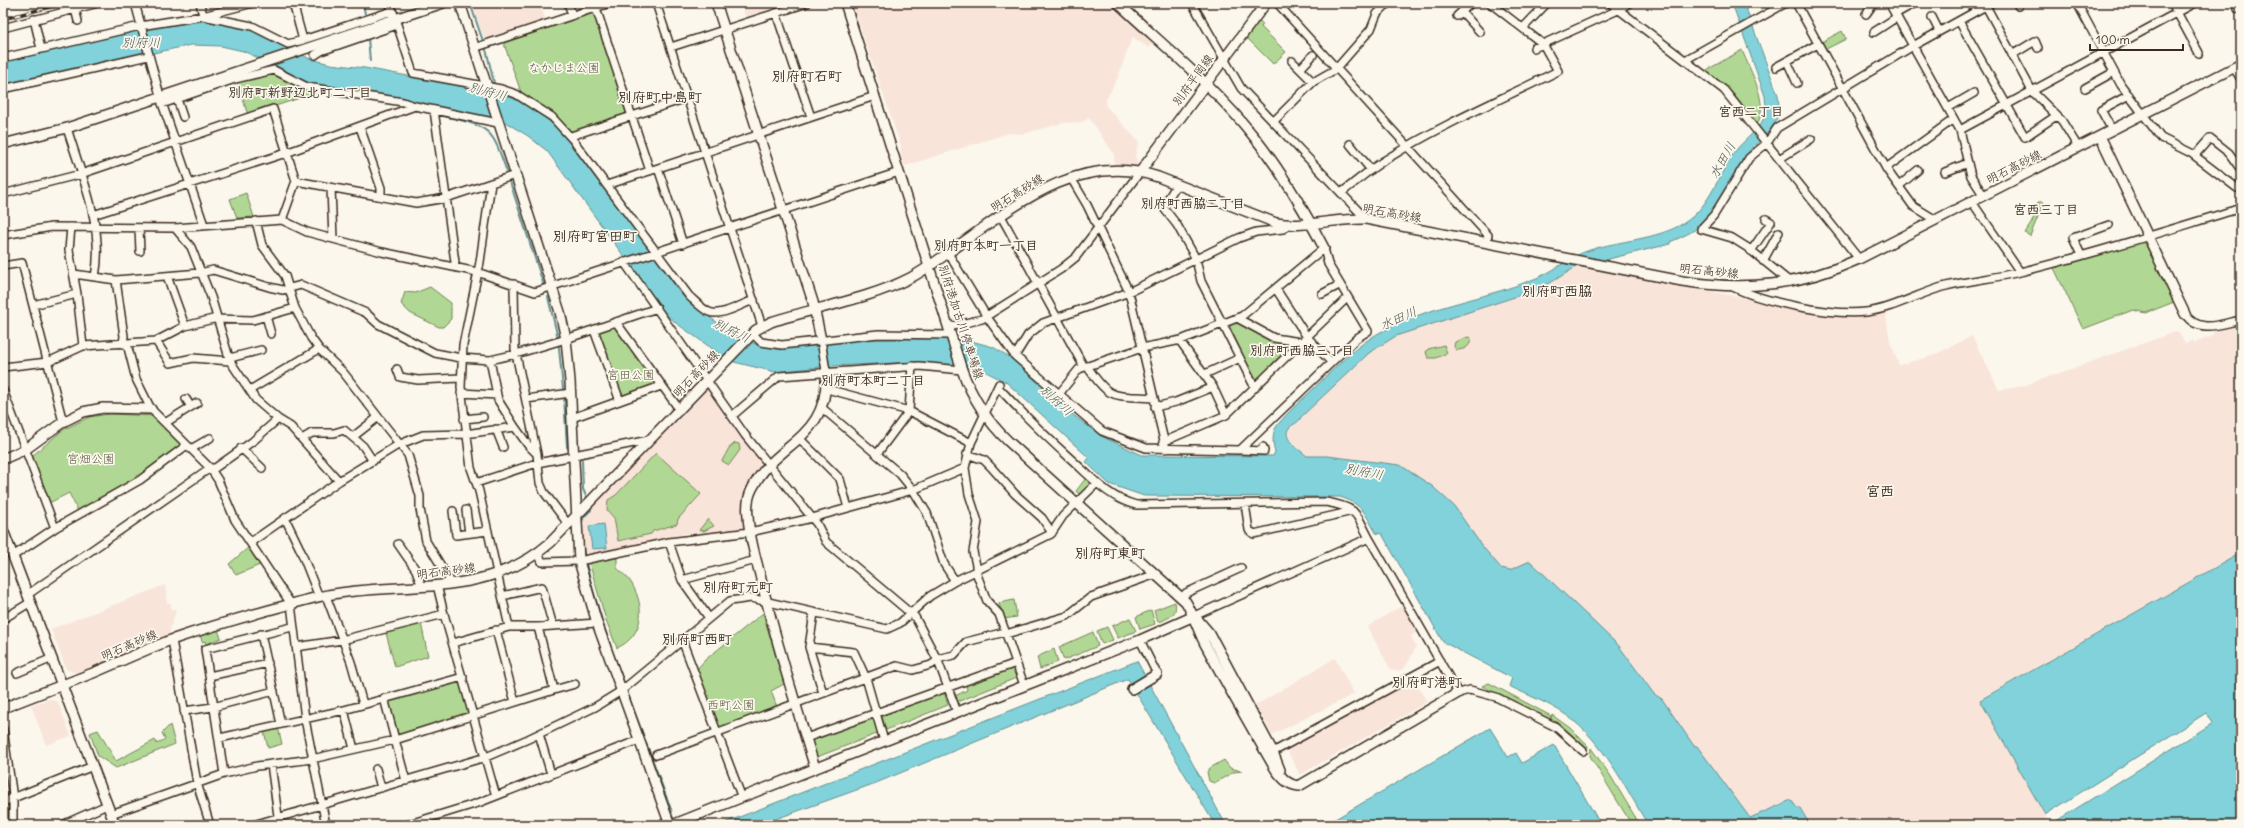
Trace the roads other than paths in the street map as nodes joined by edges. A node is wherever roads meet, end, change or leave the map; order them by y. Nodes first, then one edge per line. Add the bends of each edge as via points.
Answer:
1 (98, 3) edge
2 (135, 3) edge
3 (200, 3) edge
4 (253, 3) edge
5 (293, 3) edge
6 (390, 3) edge
7 (443, 3) edge
8 (460, 3) edge
9 (568, 3) edge
10 (610, 3) edge
11 (656, 3) edge
12 (716, 3) edge
13 (807, 3) edge
14 (845, 3) edge
15 (1118, 3) edge
16 (1192, 3) edge
17 (1266, 3) edge
18 (1277, 3) edge
19 (1388, 3) edge
20 (1471, 3) edge
21 (1490, 3) edge
22 (1547, 3) edge
23 (1610, 3) edge
24 (1629, 3) edge
25 (1786, 3) edge
26 (1796, 3) edge
27 (1874, 3) edge
28 (1889, 3) edge
29 (1915, 3) edge
30 (2077, 3) edge
31 (2172, 3) edge
32 (2196, 3) edge
33 (1989, 4) edge
34 (596, 8) junction
35 (75, 9) junction
36 (1618, 10) junction
37 (776, 13) junction
38 (2177, 13) junction
39 (1866, 14) dead end
40 (572, 15) junction
41 (203, 16) junction
42 (1896, 16) junction
43 (1932, 17) dead end
44 (395, 18) junction
45 (34, 20) junction
46 (1959, 20) junction
47 (78, 22) dead end
48 (140, 26) junction
49 (3, 28) edge
50 (1523, 28) junction
51 (724, 29) junction
52 (1939, 31) junction
53 (1480, 32) dead end
54 (1874, 32) dead end
55 (303, 40) junction
56 (1543, 44) junction
57 (1818, 44) junction
58 (1913, 46) junction
59 (671, 47) junction
60 (474, 48) junction
61 (1534, 48) dead end
62 (2038, 48) dead end
63 (41, 49) junction
64 (2105, 53) junction
65 (2199, 53) dead end
66 (315, 55) dead end
67 (1313, 55) dead end
68 (2012, 55) junction
69 (148, 56) junction
70 (3, 58) edge
71 (1224, 59) junction
72 (1685, 60) junction
73 (1292, 61) dead end
74 (1787, 61) junction
75 (2238, 66) edge
76 (1776, 67) dead end
77 (1300, 69) junction
78 (1336, 69) junction
79 (2114, 72) junction
80 (2241, 79) edge
81 (1313, 82) junction
82 (1797, 83) dead end
83 (1206, 84) junction
84 (486, 87) junction
85 (1842, 88) junction
86 (2085, 88) dead end
87 (3, 89) edge
88 (2032, 91) junction
89 (1974, 93) dead end
90 (176, 95) junction
91 (2129, 95) junction
92 (875, 96) junction
93 (687, 98) junction
94 (161, 101) junction
95 (2007, 105) junction
96 (415, 106) junction
97 (1948, 108) junction
98 (434, 110) junction
99 (2142, 114) junction
100 (631, 116) junction
101 (2056, 116) junction
102 (183, 117) dead end
103 (811, 117) junction
104 (1954, 119) junction
105 (1273, 122) junction
106 (498, 123) junction
107 (360, 127) junction
108 (67, 128) junction
109 (1960, 130) junction
110 (2112, 130) junction
111 (759, 135) junction
112 (570, 136) junction
113 (2100, 136) junction
114 (1811, 139) dead end
115 (175, 141) junction
116 (1767, 143) junction
117 (3, 144) edge
118 (1350, 144) dead end
119 (1408, 146) junction
120 (2078, 147) junction
121 (286, 153) junction
122 (705, 153) junction
123 (2195, 155) junction
124 (1779, 159) junction
125 (1968, 163) junction
126 (2239, 167) dead end
127 (658, 168) junction
128 (1886, 168) junction
129 (1371, 170) junction
130 (1918, 170) dead end
131 (650, 171) junction
132 (899, 172) junction
133 (1140, 172) junction
134 (1945, 172) dead end
135 (81, 174) junction
136 (516, 175) junction
137 (1072, 178) junction
138 (296, 181) junction
139 (190, 182) junction
140 (491, 183) junction
141 (1177, 184) junction
142 (608, 185) junction
143 (1899, 186) junction
144 (331, 188) junction
145 (2237, 188) dead end
146 (1341, 193) junction
147 (3, 194) edge
148 (381, 196) junction
149 (1984, 196) junction
150 (446, 198) junction
151 (1972, 202) junction
152 (2241, 208) edge
153 (783, 210) junction
154 (93, 215) junction
155 (1002, 216) junction
156 (282, 220) junction
157 (1366, 220) junction
158 (1936, 220) junction
159 (256, 221) junction
160 (1311, 222) junction
161 (1766, 224) dead end
162 (204, 225) junction
163 (1288, 225) junction
164 (2109, 225) dead end
165 (71, 227) junction
166 (96, 227) junction
167 (139, 228) junction
168 (175, 228) junction
169 (730, 228) junction
170 (1099, 228) junction
171 (1779, 232) dead end
172 (3, 235) edge
173 (2148, 237) junction
174 (333, 239) junction
175 (1486, 243) junction
176 (683, 244) junction
177 (1324, 248) junction
178 (140, 251) dead end
179 (1751, 251) junction
180 (657, 252) junction
181 (948, 253) junction
182 (2081, 255) junction
183 (1196, 259) junction
184 (1859, 259) junction
185 (1763, 261) junction
186 (624, 262) junction
187 (3, 266) edge
188 (930, 266) junction
189 (454, 267) junction
190 (477, 272) junction
191 (2020, 272) junction
192 (200, 273) junction
193 (74, 274) junction
194 (167, 276) junction
195 (95, 277) junction
196 (116, 280) junction
197 (1790, 282) junction
198 (1039, 283) junction
199 (514, 284) junction
200 (1340, 285) junction
201 (552, 286) junction
202 (1733, 287) junction
203 (289, 289) junction
204 (1276, 289) junction
205 (1128, 292) junction
206 (77, 294) junction
207 (1322, 294) dead end
208 (1347, 298) junction
209 (754, 300) junction
210 (33, 305) junction
211 (295, 308) junction
212 (656, 308) junction
213 (816, 309) junction
214 (2185, 314) joint
215 (266, 316) junction
216 (987, 317) junction
217 (1057, 317) junction
218 (218, 318) junction
219 (1237, 318) junction
220 (2241, 320) edge
221 (616, 322) junction
222 (1224, 324) junction
223 (185, 326) junction
224 (762, 326) junction
225 (594, 330) junction
226 (950, 331) junction
227 (271, 334) dead end
228 (751, 334) junction
229 (566, 339) junction
230 (821, 340) junction
231 (1180, 340) junction
232 (1304, 340) junction
233 (156, 341) junction
234 (125, 344) junction
235 (83, 346) junction
236 (1142, 348) junction
237 (319, 349) junction
238 (261, 350) dead end
239 (516, 354) junction
240 (1015, 356) junction
241 (461, 358) junction
242 (1240, 358) junction
243 (230, 359) junction
244 (490, 360) junction
245 (48, 362) junction
246 (1331, 362) junction
247 (912, 366) junction
248 (3, 367) edge
249 (1085, 367) junction
250 (397, 369) dead end
251 (962, 370) junction
252 (826, 371) junction
253 (1205, 374) junction
254 (461, 378) junction
255 (707, 379) junction
256 (661, 386) junction
257 (1213, 387) junction
258 (1255, 388) junction
259 (827, 389) junction
260 (3, 390) edge
261 (250, 390) junction
262 (571, 392) junction
263 (462, 393) junction
264 (1059, 394) junction
265 (497, 395) junction
266 (1153, 398) junction
267 (186, 399) dead end
268 (526, 399) junction
269 (620, 401) junction
270 (1155, 407) junction
271 (822, 408) junction
272 (151, 409) junction
273 (679, 409) junction
274 (909, 411) junction
275 (984, 413) junction
276 (1226, 415) junction
277 (732, 416) junction
278 (483, 417) dead end
279 (377, 418) junction
280 (572, 418) junction
281 (278, 419) junction
282 (464, 419) junction
283 (63, 422) junction
284 (165, 423) junction
285 (515, 427) junction
286 (496, 429) junction
287 (465, 434) junction
288 (354, 436) junction
289 (210, 438) dead end
290 (302, 439) junction
291 (800, 439) junction
292 (649, 440) junction
293 (1164, 442) junction
294 (970, 443) junction
295 (398, 445) junction
296 (189, 447) junction
297 (503, 447) dead end
298 (1264, 447) dead end
299 (241, 448) junction
300 (1166, 449) junction
301 (26, 450) junction
302 (1240, 450) junction
303 (536, 454) junction
304 (877, 454) junction
305 (967, 454) junction
306 (574, 455) junction
307 (3, 459) edge
308 (373, 460) junction
309 (538, 463) junction
310 (768, 467) junction
311 (210, 468) junction
312 (262, 468) dead end
313 (965, 468) junction
314 (339, 481) junction
315 (476, 483) junction
316 (1097, 483) junction
317 (913, 490) junction
318 (1077, 504) junction
319 (1245, 504) junction
320 (848, 508) junction
321 (466, 510) dead end
322 (454, 511) dead end
323 (1353, 511) junction
324 (576, 515) junction
325 (285, 518) junction
326 (812, 518) junction
327 (568, 524) junction
328 (55, 528) junction
329 (3, 530) edge
330 (488, 531) junction
331 (750, 532) junction
332 (1052, 532) junction
333 (469, 534) junction
334 (1369, 538) junction
335 (251, 542) junction
336 (669, 542) junction
337 (398, 544) dead end
338 (538, 553) junction
339 (13, 556) junction
340 (756, 560) junction
341 (579, 561) junction
342 (1241, 568) dead end
343 (976, 572) junction
344 (498, 574) junction
345 (1156, 574) junction
346 (682, 580) junction
347 (954, 582) junction
348 (452, 584) junction
349 (437, 585) junction
350 (422, 587) junction
351 (323, 596) junction
352 (502, 596) junction
353 (29, 598) junction
354 (1182, 598) junction
355 (766, 602) junction
356 (291, 604) junction
357 (814, 613) junction
358 (444, 614) junction
359 (911, 614) junction
360 (1194, 616) junction
361 (709, 618) junction
362 (3, 620) edge
363 (597, 622) junction
364 (553, 626) junction
365 (292, 627) junction
366 (509, 627) junction
367 (538, 627) junction
368 (496, 630) junction
369 (1005, 633) junction
370 (261, 634) junction
371 (172, 640) junction
372 (342, 640) junction
373 (682, 640) junction
374 (1140, 640) junction
375 (453, 643) junction
376 (296, 647) junction
377 (809, 647) junction
378 (50, 659) junction
379 (938, 661) junction
380 (1440, 661) junction
381 (268, 663) junction
382 (1016, 663) junction
383 (17, 673) dead end
384 (1158, 674) joint
385 (209, 676) junction
386 (463, 677) junction
387 (866, 678) junction
388 (574, 684) dead end
389 (61, 685) junction
390 (1024, 685) junction
391 (948, 687) junction
392 (1132, 689) dead end
393 (554, 690) junction
394 (274, 691) junction
395 (621, 691) junction
396 (823, 693) junction
397 (1458, 693) junction
398 (384, 698) junction
399 (515, 702) junction
400 (796, 703) junction
401 (363, 704) junction
402 (213, 707) junction
403 (1244, 707) junction
404 (3, 708) edge
405 (344, 710) junction
406 (184, 711) junction
407 (957, 712) junction
408 (876, 713) junction
409 (473, 715) junction
410 (305, 719) junction
411 (282, 724) junction
412 (3, 729) edge
413 (717, 733) junction
414 (539, 734) junction
415 (220, 738) junction
416 (806, 738) junction
417 (395, 740) junction
418 (639, 740) junction
419 (884, 741) junction
420 (354, 749) junction
421 (1583, 751) dead end
422 (5, 752) edge
423 (1273, 752) junction
424 (656, 755) dead end
425 (486, 757) junction
426 (312, 758) junction
427 (271, 764) junction
428 (92, 766) junction
429 (815, 768) junction
430 (376, 769) dead end
431 (224, 774) junction
432 (551, 774) junction
433 (1283, 779) junction
434 (406, 781) junction
435 (196, 783) junction
436 (381, 788) junction
437 (496, 796) junction
438 (12, 798) junction
439 (742, 798) junction
440 (3, 802) edge
441 (321, 804) junction
442 (109, 809) junction
443 (278, 816) junction
444 (13, 825) edge
445 (62, 825) edge
446 (115, 825) edge
447 (210, 825) edge
448 (253, 825) edge
449 (326, 825) edge
450 (406, 825) edge
451 (671, 825) edge

1 - 35 street
2 - 48 street
3 - 41 street
4 - 41 street
5 - 55 street
6 - 44 street
7 - 44 street
8 - 60 street
9 - 40 street
10 - 34 street
11 - 59 street
12 - 51 street
13 - 37 street
14 - 92 street, 別府港加古川停車場線
15 - 83 street
16 - 71 street
17 - 71 street, 別府平岡線
18 - 78 street
19 - 78 street via 1377,14 1371,29
20 - 53 street via 1459,14 1477,24
21 - 50 street
22 - 50 street
23 - 36 street
24 - 36 street
25 - 72 street
26 - 57 street
27 - 39 street
28 - 42 street
29 - 42 street
30 - 64 street
31 - 38 street
32 - 38 street
33 - 46 street
33 - 68 street
34 - 40 street
34 - 100 street
35 - 45 street
35 - 47 street
36 - 56 street
36 - 72 street
37 - 51 street
37 - 103 street
38 - 64 street
38 - 65 street
40 - 60 street
41 - 48 street
41 - 55 street via 252,26 288,44
42 - 54 street
42 - 58 street
43 - 52 street
44 - 55 street
44 - 66 street
44 - 84 street via 413,73
44 - 90 street
45 - 49 street
45 - 63 street
46 - 52 street
46 - 95 street
48 - 63 street
48 - 69 street
50 - 56 street
51 - 59 street
51 - 111 street
52 - 58 street
56 - 61 street
56 - 119 street via 1549,50 1558,72 1466,115
57 - 74 street
57 - 85 street
58 - 85 street
58 - 97 street
59 - 93 street
60 - 84 street
62 - 68 street via 2035,41
63 - 70 street
64 - 79 street
64 - 88 street
67 - 77 street
68 - 88 street
69 - 87 street
69 - 94 street
71 - 83 street, 別府平岡線
71 - 105 street via 1241,88
72 - 116 street via 1724,90
73 - 77 street
74 - 76 street
74 - 82 street
75 - 80 street
75 - 99 street, 明石高砂線
77 - 81 street
78 - 81 street
78 - 119 street
79 - 86 street
79 - 91 street
81 - 105 street
83 - 133 street, 別府平岡線
83 - 160 street via 1255,137
84 - 106 street
84 - 112 street via 511,92 535,105 552,117
85 - 116 street via 1778,128
85 - 128 street
88 - 95 street
88 - 101 street
89 - 97 street
90 - 94 street
90 - 96 street via 274,70 307,87
90 - 102 street
91 - 99 street
91 - 110 street via 2101,110
92 - 103 street
92 - 132 street, 別府港加古川停車場線
93 - 100 street
93 - 122 street
94 - 108 street
94 - 115 street
95 - 101 street via 2025,137
95 - 109 street
96 - 98 street
96 - 107 street
97 - 104 street
98 - 106 street
98 - 150 street
99 - 110 street, 明石高砂線
99 - 123 street via 2161,138
100 - 112 street
100 - 131 street
101 - 120 street
103 - 111 street
104 - 109 street
104 - 128 street
105 - 146 street
106 - 136 street
107 - 121 street
107 - 148 street via 381,188
108 - 117 street
108 - 135 street
109 - 125 street
110 - 113 street, 明石高砂線
111 - 122 street
111 - 153 street
112 - 142 street
113 - 120 street, 明石高砂線
113 - 173 street
114 - 124 street
115 - 121 street via 273,109
115 - 135 street
115 - 139 street
116 - 124 street
116 - 179 street via 1749,158 1714,215 1701,228 1732,238
118 - 129 street via 1352,152
119 - 129 street
119 - 175 street via 1488,235
120 - 149 street, 明石高砂線
121 - 138 street
121 - 139 street
122 - 127 street
122 - 169 street
123 - 126 street via 2210,138 2229,153
123 - 145 street
124 - 184 street
125 - 134 street
125 - 149 street via 1971,176
127 - 131 street
127 - 176 street
128 - 143 street
129 - 146 street
130 - 143 street
131 - 142 street
132 - 153 street
132 - 188 street, 別府港加古川停車場線
133 - 137 street, 明石高砂線 via 1108,171
133 - 141 street, 明石高砂線
133 - 170 street
135 - 147 street
135 - 154 street
136 - 140 street
136 - 201 street
137 - 155 street, 明石高砂線 via 1044,189
137 - 170 street
138 - 144 street
138 - 156 street
139 - 154 street
139 - 162 street
140 - 150 street
140 - 190 street
141 - 163 street, 明石高砂線 via 1266,220
141 - 183 street via 1163,207 1177,225
142 - 180 street
143 - 158 street via 1913,206
144 - 148 street
144 - 174 street
146 - 157 street
148 - 150 street via 416,203
149 - 151 street, 明石高砂線
150 - 189 street
151 - 158 street, 明石高砂線
151 - 191 street
152 - 173 street
153 - 169 street
153 - 213 street
154 - 166 street
155 - 181 street, 明石高砂線
155 - 198 street
156 - 159 street
156 - 174 street via 307,232
157 - 160 street, 明石高砂線
157 - 175 street, 明石高砂線
158 - 184 street, 明石高砂線
159 - 162 street
159 - 203 street via 262,245 285,276
160 - 163 street, 明石高砂線
160 - 177 street
161 - 179 street
162 - 168 street
163 - 183 street via 1283,230 1256,232 1239,238
164 - 182 street via 2073,238
165 - 166 street
165 - 172 street via 52,227
165 - 193 street via 69,250
166 - 167 street
166 - 195 street via 98,256
167 - 168 street
167 - 178 street
168 - 192 street via 191,247
169 - 176 street
169 - 209 street
170 - 198 street via 1076,257
170 - 205 street
171 - 185 street
173 - 182 street
173 - 214 street
174 - 189 street
175 - 202 street, 明石高砂線 via 1682,282
176 - 180 street
177 - 200 street via 1328,264
177 - 204 street
179 - 185 street
180 - 186 street
180 - 209 street via 682,289 708,312 721,312
181 - 188 street, 明石高砂線
181 - 216 street
182 - 191 street
183 - 205 street
183 - 222 street via 1201,281
184 - 197 street, 明石高砂線 via 1814,277
185 - 197 street
186 - 201 street
186 - 212 street
187 - 210 street via 22,263
188 - 213 street, 明石高砂線 via 884,289
188 - 226 street, 別府港加古川停車場線
189 - 190 street
190 - 199 street
190 - 241 street
191 - 202 street via 1945,286 1866,312 1834,312 1802,306 1748,295
192 - 194 street
192 - 203 street via 213,270 269,287
192 - 218 street
193 - 195 street
193 - 206 street
194 - 196 street
194 - 223 street
195 - 196 street
196 - 234 street
197 - 202 street, 明石高砂線
198 - 216 street
198 - 217 street
199 - 201 street via 535,292
199 - 239 street
200 - 207 street
200 - 208 street
201 - 229 street
203 - 211 street
203 - 241 street via 301,285 366,313 378,324 435,353
204 - 219 street
204 - 232 street
205 - 217 street
205 - 236 street
206 - 210 street
206 - 235 street
208 - 232 street
208 - 246 street via 1368,331
209 - 224 street
210 - 245 street
211 - 215 street
211 - 237 street
212 - 221 street
212 - 255 street
213 - 224 street, 明石高砂線
213 - 230 street
214 - 220 street via 2189,321 2205,327
215 - 218 street via 253,320
215 - 227 street
216 - 226 street
216 - 240 street
217 - 240 street via 1043,323 1028,335
217 - 249 street
218 - 223 street
218 - 243 street
219 - 222 street
219 - 232 street via 1274,338
221 - 225 street
221 - 256 street
222 - 231 street
222 - 242 street
223 - 233 street
224 - 228 street, 明石高砂線
225 - 229 street
225 - 269 street
226 - 230 street via 878,334
226 - 251 street, 別府港加古川停車場線
228 - 230 street via 761,342 769,344
228 - 255 street, 明石高砂線
229 - 239 street
229 - 262 street
230 - 252 street
231 - 236 street
231 - 253 street
232 - 246 street
232 - 258 street
233 - 234 street
233 - 243 street via 170,363 199,358
234 - 235 street
234 - 272 street via 136,380
235 - 245 street
236 - 249 street
236 - 266 street
237 - 261 street
237 - 279 street via 343,372
238 - 243 street
239 - 244 street
239 - 268 street
240 - 264 street
241 - 244 street
241 - 254 street
242 - 253 street
242 - 258 street
243 - 261 street
244 - 265 street
245 - 248 street
245 - 283 street
246 - 302 street
247 - 251 street
247 - 252 street
247 - 274 street
249 - 264 street via 1079,369
249 - 266 street via 1110,394
250 - 254 street via 400,377 418,380
251 - 275 street, 別府港加古川停車場線
252 - 259 street
252 - 277 street via 779,376
253 - 257 street
254 - 263 street
255 - 273 street, 明石高砂線
255 - 277 street
256 - 269 street
256 - 273 street
257 - 270 street via 1176,402
257 - 276 street
258 - 276 street
259 - 271 street
259 - 274 street
260 - 301 street
261 - 281 street via 256,400
262 - 268 street
262 - 280 street
263 - 265 street
263 - 282 street
264 - 300 street via 1102,431 1146,448
265 - 285 street via 500,405
266 - 270 street
267 - 284 street via 194,405
268 - 303 street
269 - 280 street
270 - 293 street
271 - 291 street
271 - 304 street
272 - 283 street via 93,410
272 - 284 street
273 - 292 street, 明石高砂線
274 - 294 street
274 - 304 street
275 - 294 street
275 - 316 street via 999,385 1036,428
275 - 318 street, 別府港加古川停車場線 via 1004,438
276 - 293 street
277 - 310 street
278 - 282 street
279 - 288 street
279 - 295 street
280 - 306 street
281 - 290 street via 292,427
281 - 299 street
282 - 287 street
283 - 301 street
284 - 296 street
285 - 286 street
285 - 303 street
286 - 287 street
286 - 297 street
287 - 295 street via 423,435
287 - 315 street
288 - 290 street via 344,430 334,433 312,433
288 - 308 street
289 - 296 street
290 - 314 street
291 - 310 street
291 - 320 street via 840,479
292 - 306 street
292 - 324 street, 明石高砂線
293 - 300 street
294 - 305 street
295 - 308 street
295 - 348 street via 408,455 420,494 426,540
296 - 311 street
296 - 328 street via 140,480
298 - 302 street via 1264,451
299 - 311 street via 215,468
299 - 312 street
300 - 302 street
301 - 307 street
301 - 328 street
303 - 309 street
304 - 317 street via 900,474
305 - 313 street
305 - 332 street via 984,460 991,466 1014,494 1042,518
306 - 309 street
306 - 324 street
308 - 314 street
309 - 315 street
309 - 327 street via 540,483 544,492
310 - 326 street
310 - 331 street via 752,490 748,503
311 - 335 street via 218,480 235,520
311 - 353 street
313 - 317 street
313 - 343 street via 969,494 978,522 972,552
314 - 325 street
315 - 330 street
316 - 318 street
316 - 319 street via 1109,494 1136,505
317 - 320 street
317 - 347 street via 927,513 944,564
318 - 332 street
318 - 345 street, 別府港加古川停車場線
319 - 323 street via 1326,502 1342,505
319 - 323 street via 1250,530 1254,534
320 - 326 street
321 - 333 street
322 - 333 street via 456,535
323 - 334 street via 1358,515
324 - 327 street, 明石高砂線
324 - 341 street
325 - 335 street
325 - 351 street
326 - 331 street
326 - 359 street via 832,549
327 - 338 street, 明石高砂線
328 - 339 street
329 - 339 street
330 - 333 street
330 - 344 street
331 - 336 street
331 - 340 street
332 - 343 street
334 - 360 street
334 - 380 street
335 - 356 street
336 - 341 street
336 - 346 street
337 - 350 street via 416,570
338 - 341 street via 542,562
338 - 344 street, 明石高砂線
339 - 353 street
340 - 346 street
340 - 355 street
341 - 363 street
342 - 354 street via 1186,593
343 - 347 street
343 - 369 street via 987,601 999,614
344 - 348 street, 明石高砂線 via 480,580
344 - 352 street
345 - 354 street, 別府港加古川停車場線
345 - 369 street via 1090,597 1067,616
346 - 361 street
347 - 359 street via 930,596
348 - 349 street, 明石高砂線
349 - 350 street, 明石高砂線
349 - 358 street
350 - 351 street, 明石高砂線
351 - 356 street, 明石高砂線
351 - 372 street
352 - 364 street via 542,587
352 - 366 street
353 - 362 street
353 - 378 street
354 - 360 street, 別府港加古川停車場線
355 - 357 street
355 - 361 street via 751,598 730,601
355 - 400 street
356 - 365 street
356 - 371 street, 明石高砂線
357 - 359 street via 888,629
357 - 377 street
358 - 372 street
358 - 375 street
359 - 379 street
360 - 374 street
360 - 403 street, 別府港加古川停車場線 via 1202,639
361 - 373 street
363 - 364 street
363 - 395 street
364 - 367 street
365 - 370 street
365 - 376 street
366 - 367 street
366 - 368 street
367 - 393 street
368 - 375 street
368 - 399 street
369 - 379 street via 966,642 954,655
369 - 382 street
370 - 381 street
370 - 385 street via 205,648
371 - 389 street, 明石高砂線
371 - 406 street
372 - 376 street
372 - 401 street
373 - 395 street
373 - 413 street
374 - 384 street
374 - 390 street
375 - 386 street
376 - 410 street
377 - 387 street via 854,652
377 - 396 street
378 - 383 street
378 - 389 street
379 - 387 street via 913,670 897,666
379 - 391 street
380 - 397 street
380 - 423 street
381 - 385 street
381 - 394 street
382 - 390 street
382 - 391 street
384 - 392 street
385 - 402 street
386 - 398 street
386 - 409 street
387 - 396 street
387 - 408 street
388 - 393 street
389 - 404 street, 明石高砂線
389 - 428 street
390 - 407 street
391 - 407 street
391 - 408 street
393 - 399 street
394 - 402 street
394 - 411 street
395 - 414 street via 595,707
395 - 418 street
396 - 400 street
397 - 421 street via 1470,690 1496,697 1556,727
397 - 433 street via 1299,786 1291,785
398 - 401 street
398 - 417 street
399 - 409 street
400 - 413 street
400 - 416 street
401 - 405 street
402 - 406 street
402 - 415 street
403 - 423 street
403 - 433 street
405 - 410 street
405 - 420 street
406 - 435 street
407 - 419 street
408 - 416 street
408 - 419 street
409 - 417 street
409 - 425 street
410 - 411 street
410 - 426 street
411 - 415 street
412 - 422 street
413 - 424 street
413 - 439 street
414 - 425 street
414 - 432 street
415 - 431 street
416 - 429 street
417 - 420 street
417 - 434 street
418 - 432 street
418 - 451 street
419 - 429 street
420 - 426 street
422 - 438 street
423 - 433 street
425 - 434 street
425 - 437 street
426 - 427 street
426 - 441 street
427 - 431 street
427 - 443 street
428 - 438 street
428 - 442 street
429 - 439 street
430 - 436 street
431 - 435 street
432 - 437 street
434 - 436 street
435 - 442 street
435 - 447 street
436 - 441 street
437 - 450 street
438 - 440 street
438 - 444 street
439 - 451 street
441 - 443 street
441 - 449 street
442 - 445 street
442 - 446 street
443 - 448 street

